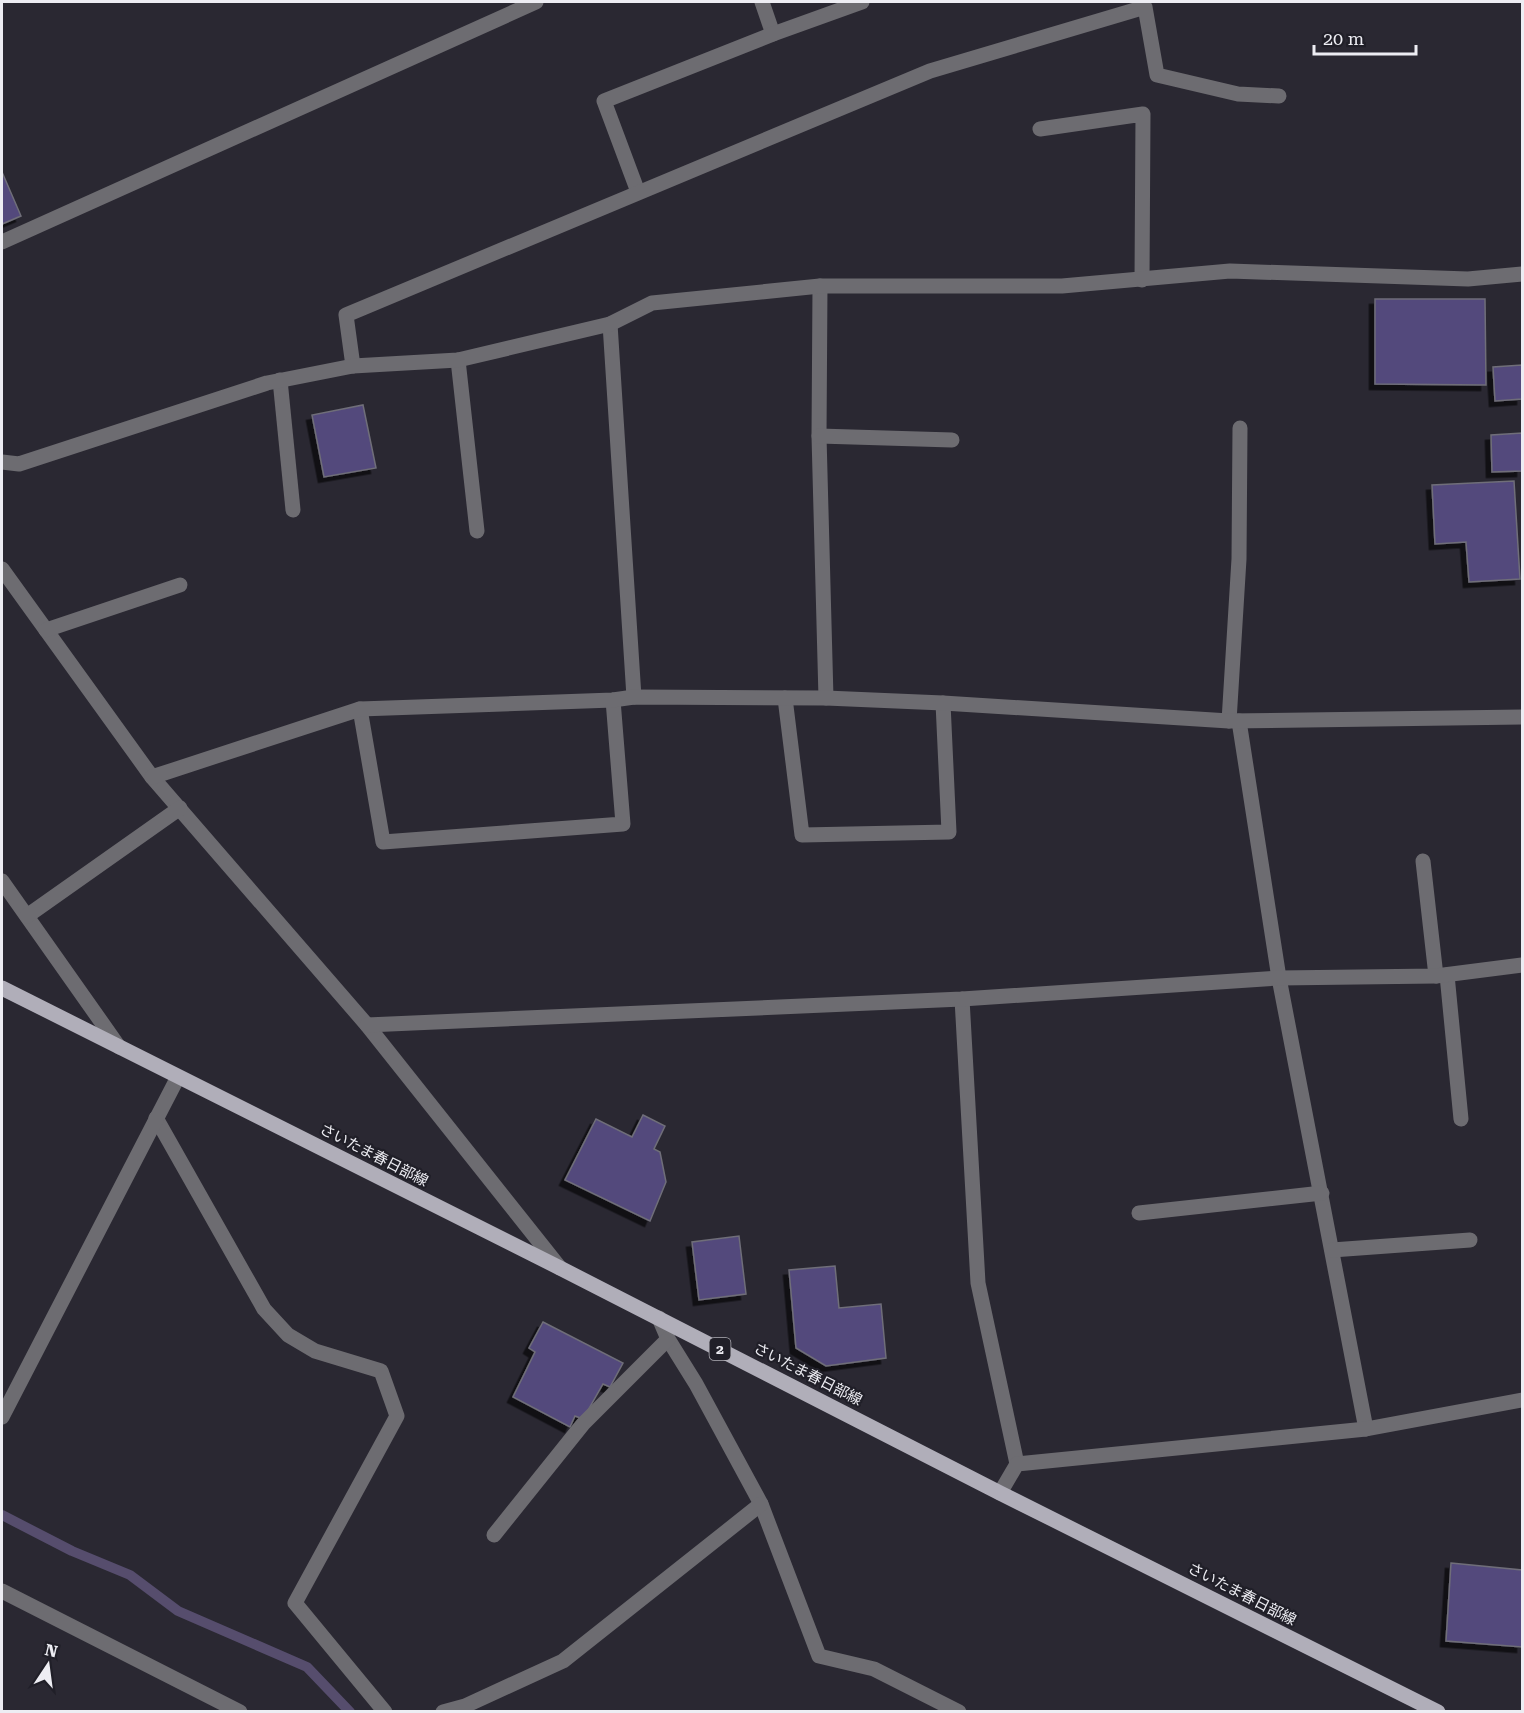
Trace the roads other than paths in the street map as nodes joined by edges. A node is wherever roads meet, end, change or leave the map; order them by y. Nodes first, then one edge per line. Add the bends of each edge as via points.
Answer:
1 (536, 2) edge
2 (762, 2) edge
3 (862, 2) edge
4 (773, 34) junction
5 (1279, 96) dead end
6 (1040, 129) dead end
7 (638, 192) junction
8 (2, 242) edge
9 (1522, 274) edge
10 (1142, 280) junction
11 (820, 286) junction
12 (610, 324) junction
13 (458, 360) junction
14 (352, 366) junction
15 (280, 380) junction
16 (1240, 428) dead end
17 (819, 436) junction
18 (952, 440) dead end
19 (2, 462) edge
20 (293, 510) dead end
21 (477, 531) dead end
22 (2, 569) edge
23 (180, 585) dead end
24 (46, 630) junction
25 (634, 697) junction
26 (785, 698) junction
27 (826, 698) junction
28 (612, 700) junction
29 (943, 702) junction
30 (360, 709) junction
31 (1522, 717) edge
32 (1234, 721) junction
33 (152, 777) junction
34 (180, 808) junction
35 (1423, 861) dead end
36 (2, 881) edge
37 (27, 916) junction
38 (1522, 965) edge
39 (1442, 975) junction
40 (1279, 978) junction
41 (2, 988) edge
42 (962, 999) junction
43 (367, 1025) junction
44 (119, 1047) junction
45 (178, 1077) junction
46 (156, 1118) junction
47 (1461, 1119) dead end
48 (1322, 1193) junction
49 (1139, 1213) dead end
50 (1470, 1240) dead end
51 (1332, 1251) junction
52 (560, 1268) junction
53 (659, 1318) junction
54 (669, 1339) junction
55 (1522, 1400) edge
56 (2, 1417) edge
57 (1365, 1429) junction
58 (1017, 1464) junction
59 (1000, 1493) junction
60 (760, 1504) junction
61 (494, 1536) dead end
62 (2, 1591) edge
63 (240, 1712) edge
64 (385, 1712) edge
65 (443, 1712) edge
66 (959, 1712) edge
67 (1437, 1712) edge

1 - 8 street
2 - 4 street
3 - 4 street
4 - 7 street via 603,101
5 - 7 street via 1238,94 1157,75 1144,8 930,70
6 - 10 street via 1143,114
7 - 14 street via 346,315
9 - 10 street via 1468,279 1230,271
10 - 11 street via 1062,286
11 - 12 street via 652,303
11 - 17 street
12 - 13 street
12 - 25 street
13 - 14 street
13 - 21 street
14 - 15 street
15 - 19 street via 19,464
15 - 20 street
16 - 32 street
17 - 18 street
17 - 27 street
22 - 24 street
23 - 24 street
24 - 33 street
25 - 26 street
25 - 28 street
26 - 27 street
26 - 29 street via 802,834 949,832
27 - 29 street
28 - 30 street
28 - 30 street via 623,824 383,842
29 - 32 street
30 - 33 street
31 - 32 street
32 - 40 street
33 - 34 street
34 - 37 street
34 - 43 street
35 - 39 street
36 - 37 street
37 - 44 street
38 - 39 street
39 - 40 street
39 - 47 street
40 - 42 street
40 - 48 street
41 - 44 main road, さいたま春日部線 / 2
42 - 43 street
42 - 58 street via 978,1283
43 - 52 street
44 - 45 main road, さいたま春日部線 / 2
45 - 46 street
45 - 52 main road, さいたま春日部線 / 2
46 - 56 street
46 - 64 street via 264,1309 288,1335 315,1350 381,1371 397,1416 295,1603
48 - 49 street
48 - 51 street
50 - 51 street
51 - 57 street
52 - 53 main road, さいたま春日部線 / 2
53 - 54 street
53 - 59 main road, さいたま春日部線 / 2
54 - 60 street
54 - 61 street via 583,1424
55 - 57 street
57 - 58 street
58 - 59 street
59 - 67 main road, さいたま春日部線 / 2
60 - 65 street via 564,1661 465,1706
60 - 66 street via 819,1656 874,1669
62 - 63 street

